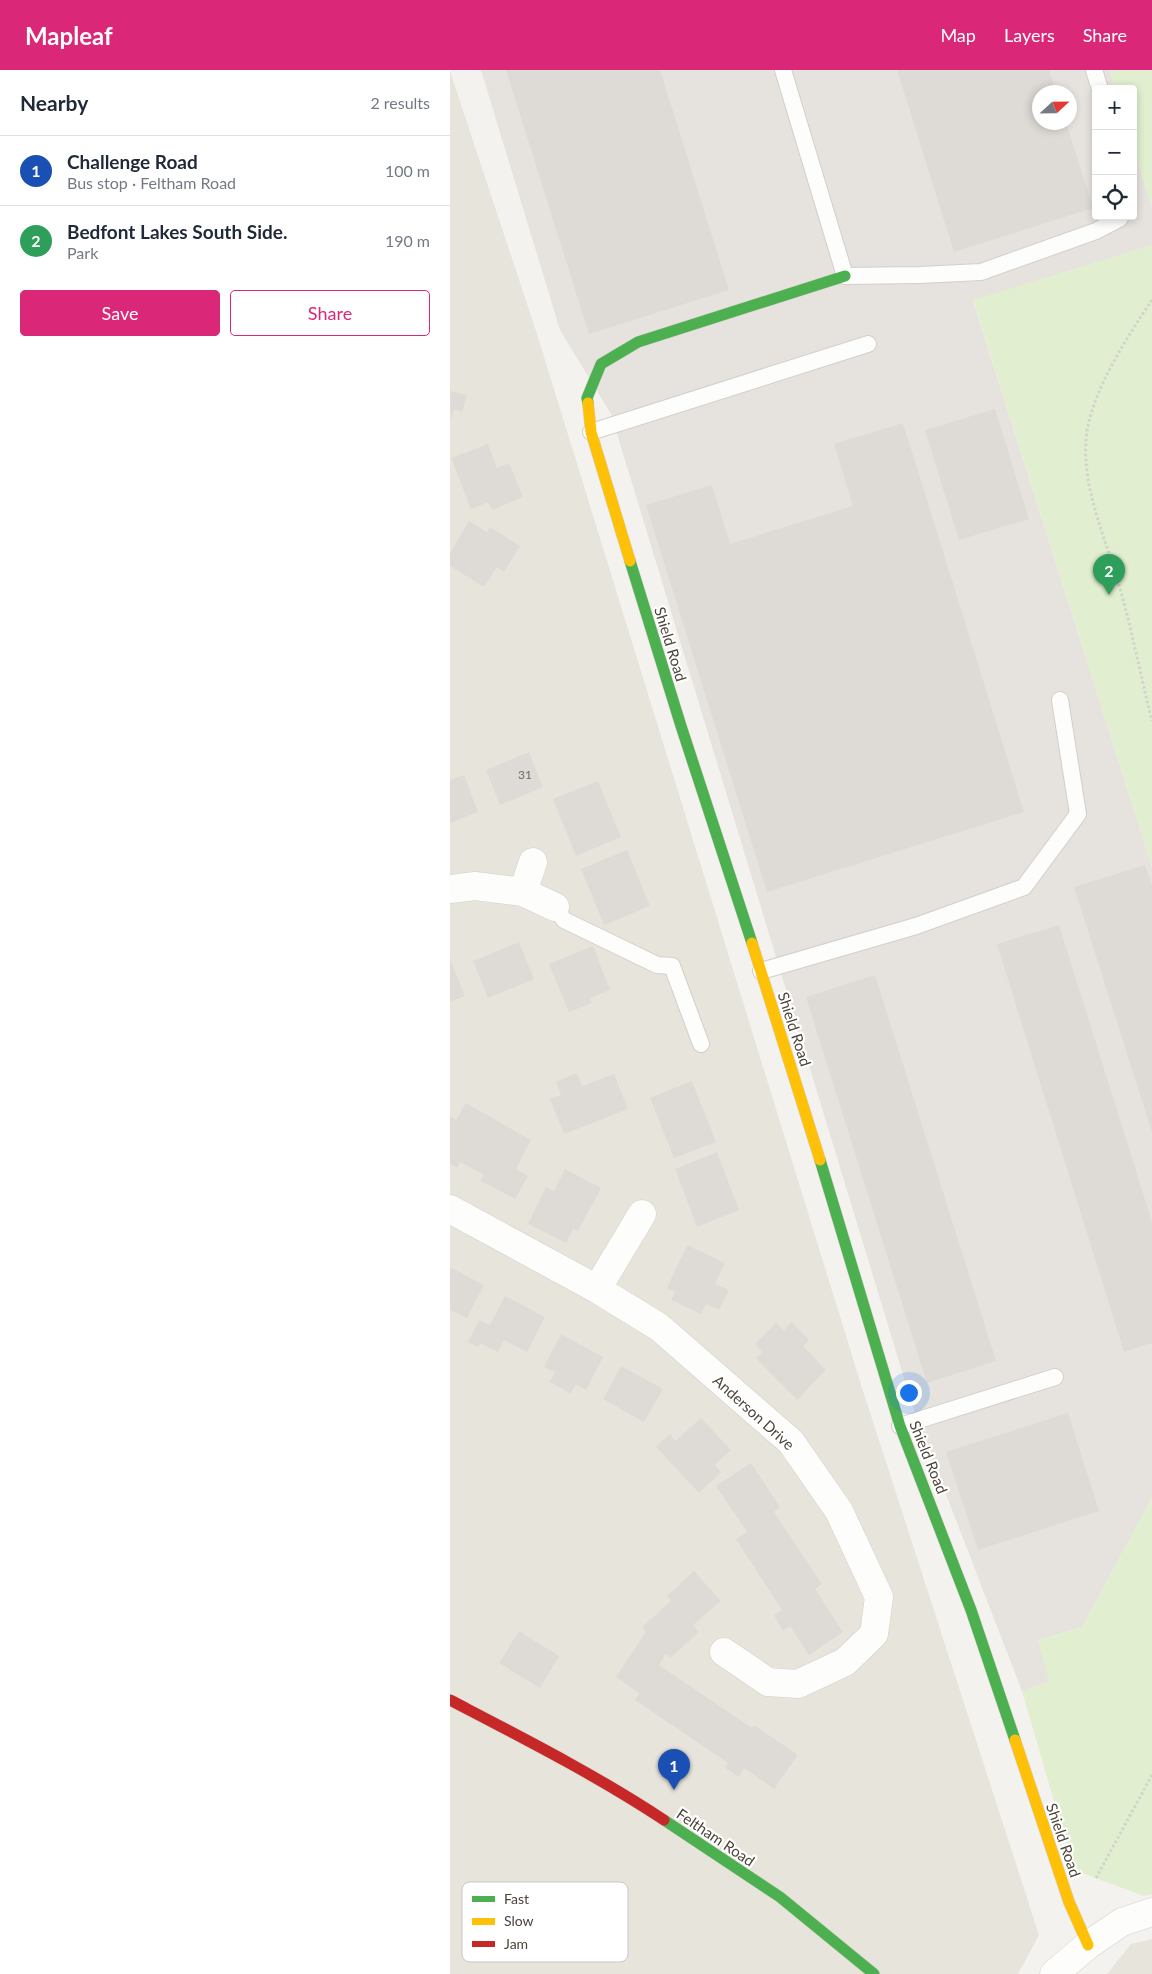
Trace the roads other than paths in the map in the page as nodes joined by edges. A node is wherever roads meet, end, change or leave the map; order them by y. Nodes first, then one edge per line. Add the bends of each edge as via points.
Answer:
1 (783, 70) edge
2 (1094, 70) edge
3 (1099, 85) edge
4 (1117, 220) edge
5 (845, 276) junction
6 (868, 344) dead end
7 (590, 432) junction
8 (1060, 700) dead end
9 (533, 862) dead end
10 (450, 889) edge
11 (522, 892) junction
12 (555, 907) joint
13 (760, 971) junction
14 (701, 1044) dead end
15 (450, 1209) edge
16 (642, 1214) dead end
17 (597, 1289) junction
18 (1055, 1377) dead end
19 (900, 1426) junction
20 (724, 1652) dead end
21 (450, 1700) edge
22 (1152, 1912) edge
23 (1088, 1945) junction
24 (874, 1974) edge
25 (1054, 1974) edge

1 - 5 lane
2 - 3 lane
4 - 5 lane via 1096,231 981,272
5 - 7 street, Shield Road via 638,342 601,364 587,398
6 - 7 lane
7 - 13 street, Shield Road
8 - 13 lane via 1078,814 1024,887 916,926
9 - 11 street
10 - 11 street via 474,886
11 - 12 street
12 - 14 lane via 564,920 657,965 672,966
13 - 19 street, Shield Road
15 - 17 street, Anderson Drive
16 - 17 street
17 - 20 street, Anderson Drive via 659,1327 791,1442 839,1511 878,1597 874,1634 845,1662 798,1684 768,1682
18 - 19 lane
19 - 23 street, Shield Road via 971,1610 1069,1902
21 - 24 street, Feltham Road via 570,1763 640,1805 780,1897
22 - 23 street via 1122,1922
23 - 25 street

